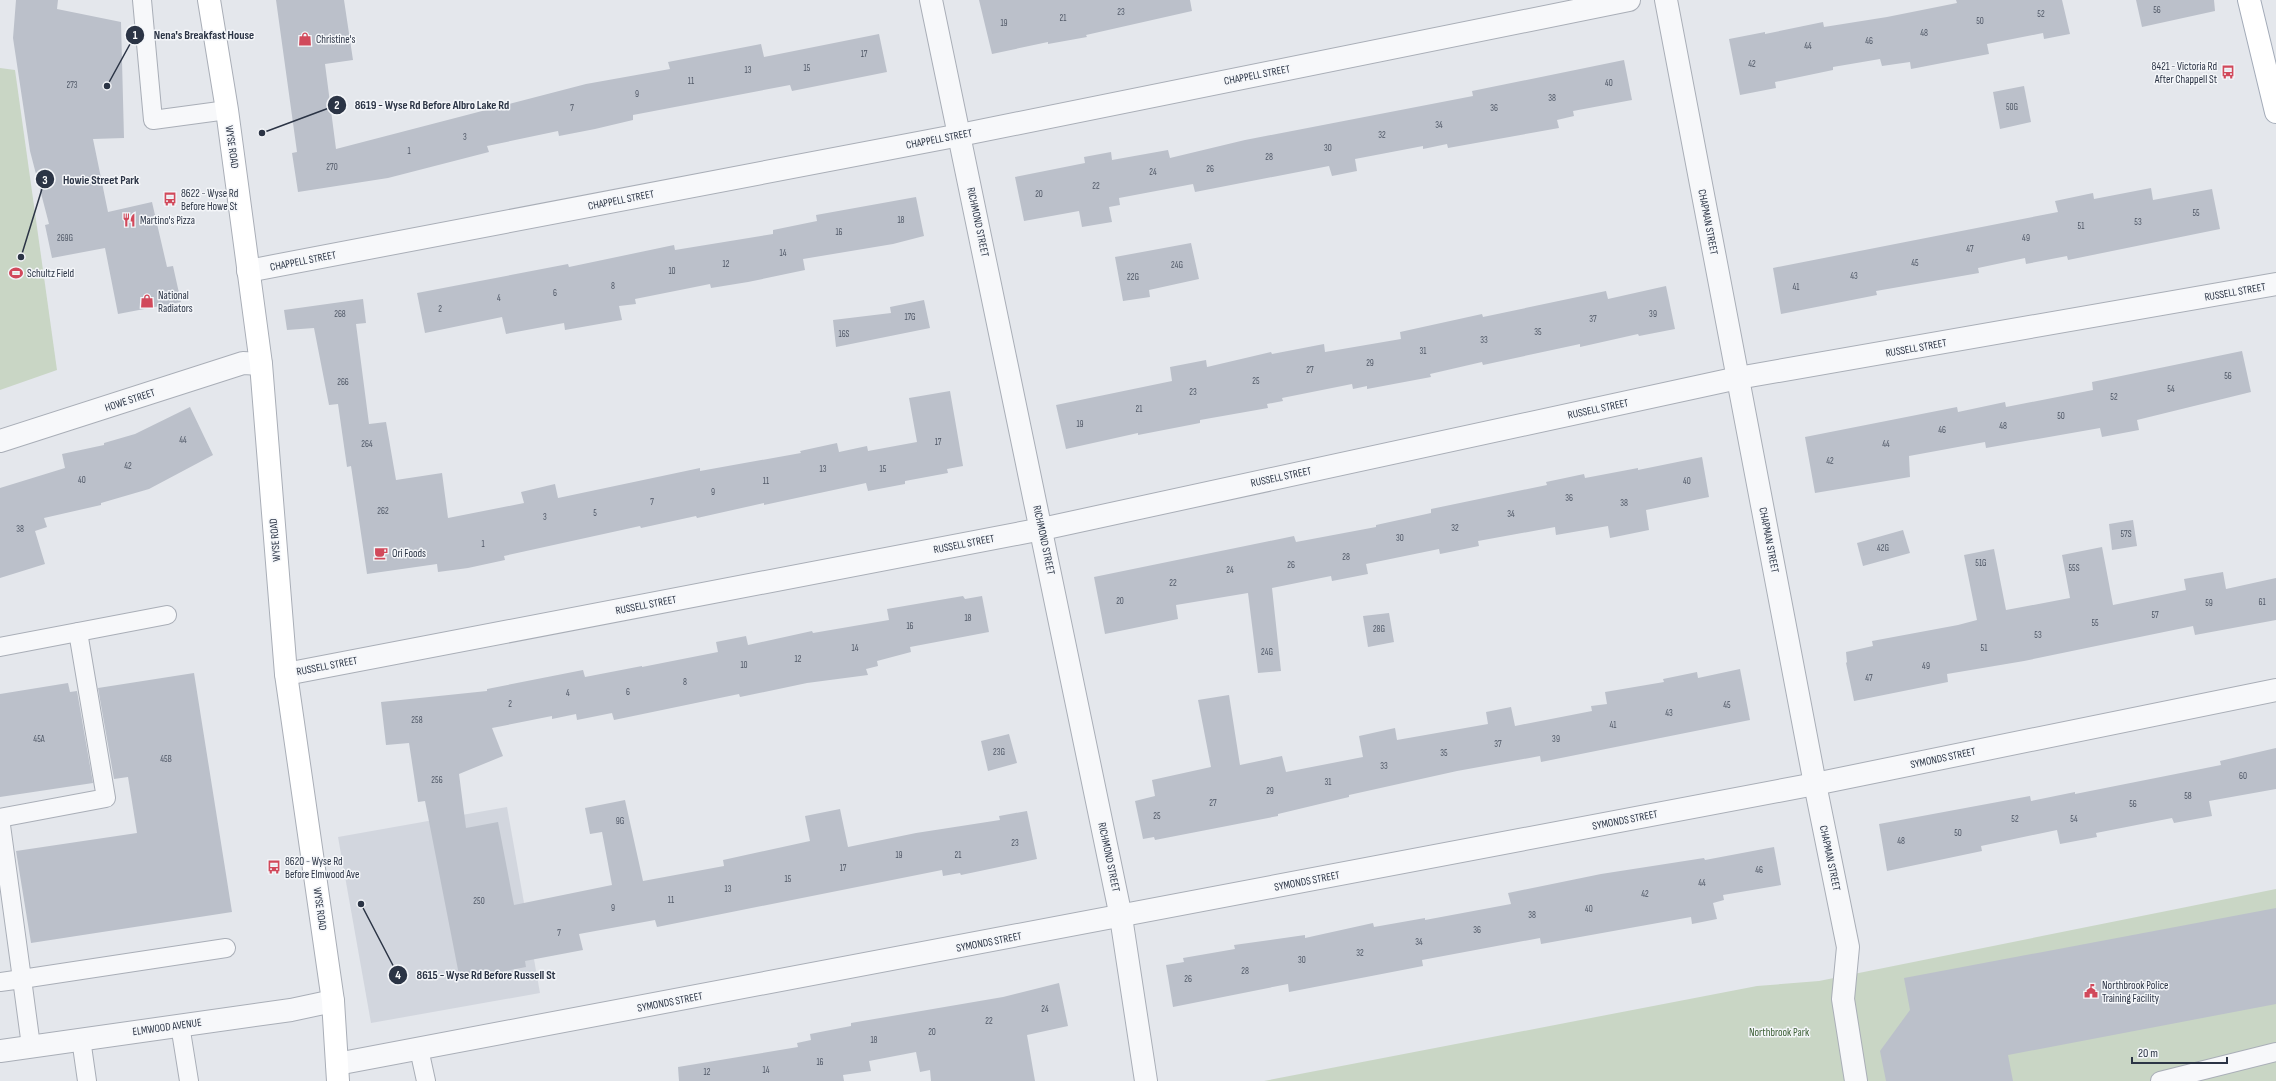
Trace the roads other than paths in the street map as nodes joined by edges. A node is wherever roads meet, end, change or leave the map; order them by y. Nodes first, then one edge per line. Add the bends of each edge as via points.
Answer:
1 (142, 0) edge
2 (209, 0) edge
3 (931, 0) edge
4 (1629, 0) edge
5 (1666, 0) edge
6 (2249, 0) edge
7 (227, 110) junction
8 (2276, 112) edge
9 (960, 134) junction
10 (248, 271) junction
11 (2276, 284) edge
12 (261, 364) junction
13 (1738, 378) junction
14 (0, 441) edge
15 (1042, 529) junction
16 (167, 615) dead end
17 (78, 632) junction
18 (0, 647) edge
19 (286, 674) junction
20 (2276, 690) edge
21 (1815, 784) junction
22 (1121, 916) junction
23 (226, 948) dead end
24 (22, 979) junction
25 (0, 982) edge
26 (333, 1001) junction
27 (180, 1025) junction
28 (81, 1039) junction
29 (31, 1046) junction
30 (420, 1049) junction
31 (0, 1051) edge
32 (2276, 1052) edge
33 (337, 1072) edge
34 (88, 1081) edge
35 (189, 1081) edge
36 (426, 1081) edge
37 (1146, 1081) edge
38 (1856, 1081) edge
39 (2160, 1081) edge

1 - 7 lane via 153,120
2 - 7 main road, WYSE ROAD
3 - 9 street, RICHMOND STREET
4 - 9 street, CHAPPELL STREET
5 - 13 street, CHAPMAN STREET
6 - 8 main road
7 - 10 main road, WYSE ROAD
9 - 10 street, CHAPPELL STREET
9 - 15 street, RICHMOND STREET
10 - 12 main road, WYSE ROAD
11 - 13 street, RUSSELL STREET
12 - 14 street, HOWE STREET via 243,363
12 - 19 main road, WYSE ROAD
13 - 15 street, RUSSELL STREET
13 - 21 street, CHAPMAN STREET
15 - 19 street, RUSSELL STREET
15 - 22 street, RICHMOND STREET
16 - 17 lane
17 - 18 lane
17 - 24 lane via 106,798 0,818
19 - 26 main road, WYSE ROAD
20 - 21 street, SYMONDS STREET
21 - 22 street, SYMONDS STREET
21 - 38 street, CHAPMAN STREET via 1848,947 1843,999
22 - 30 street, SYMONDS STREET
22 - 37 street, RICHMOND STREET
23 - 24 lane
24 - 25 lane
24 - 29 lane
26 - 27 street, ELMWOOD AVENUE via 291,1010
26 - 33 main road, WYSE ROAD
27 - 28 street, ELMWOOD AVENUE
27 - 35 lane
28 - 29 street, ELMWOOD AVENUE
28 - 34 lane
29 - 31 street, ELMWOOD AVENUE
30 - 33 street, SYMONDS STREET
30 - 36 lane
32 - 39 lane

